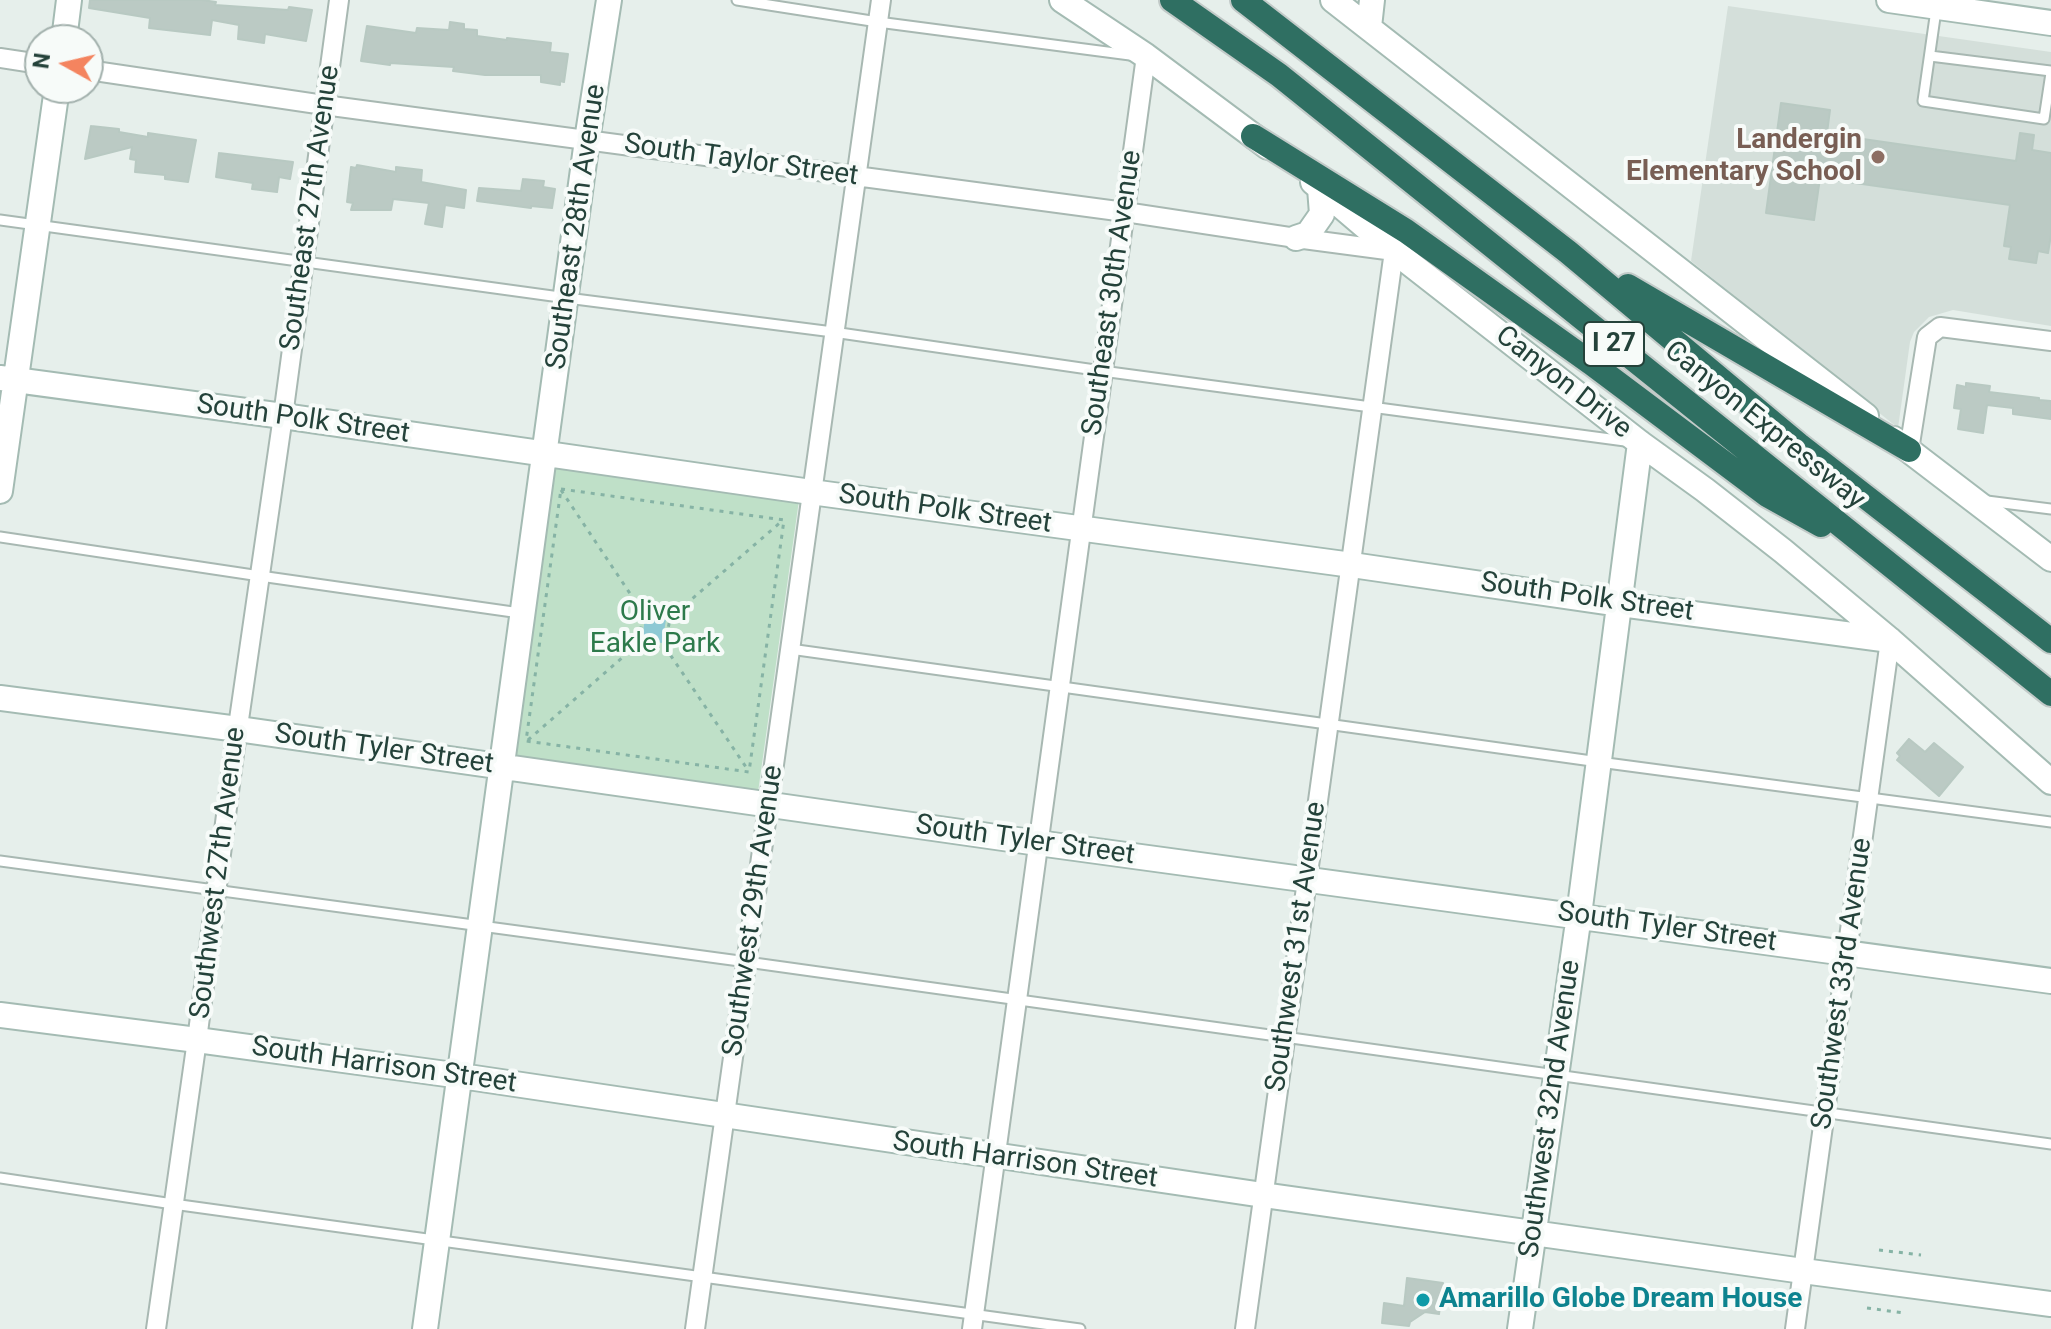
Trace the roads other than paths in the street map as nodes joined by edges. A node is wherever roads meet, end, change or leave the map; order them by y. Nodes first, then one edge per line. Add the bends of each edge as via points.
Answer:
1 (69, 0) edge
2 (339, 0) edge
3 (609, 0) edge
4 (737, 0) edge
5 (881, 0) edge
6 (1062, 0) edge
7 (1172, 0) edge
8 (1243, 0) edge
9 (1255, 0) edge
10 (1333, 0) edge
11 (1372, 0) edge
12 (1889, 0) edge
13 (1937, 7) junction
14 (878, 22) junction
15 (2051, 23) edge
16 (66, 24) edge
17 (1369, 27) junction
18 (1297, 42) junction
19 (1146, 56) junction
20 (1930, 56) junction
21 (0, 58) edge
22 (24, 62) edge
23 (104, 72) edge
24 (2051, 72) edge
25 (55, 104) edge
26 (324, 105) junction
27 (1253, 136) junction
28 (587, 140) junction
29 (855, 176) junction
30 (1320, 188) junction
31 (1125, 212) junction
32 (0, 220) edge
33 (39, 226) junction
34 (1296, 238) junction
35 (1394, 251) junction
36 (1568, 252) junction
37 (303, 261) junction
38 (567, 298) junction
39 (833, 332) junction
40 (2051, 341) edge
41 (1102, 371) junction
42 (8, 379) edge
43 (1373, 408) junction
44 (283, 416) junction
45 (1640, 443) junction
46 (1909, 450) junction
47 (546, 454) junction
48 (0, 491) edge
49 (811, 492) junction
50 (1973, 499) junction
51 (2051, 509) edge
52 (1081, 529) junction
53 (0, 537) edge
54 (1880, 558) junction
55 (2051, 559) edge
56 (1352, 565) junction
57 (260, 576) junction
58 (1619, 604) junction
59 (524, 613) junction
60 (1890, 640) junction
61 (2051, 641) edge
62 (790, 649) junction
63 (1059, 686) junction
64 (2051, 694) edge
65 (0, 698) edge
66 (1329, 723) junction
67 (238, 729) junction
68 (1599, 762) junction
69 (503, 767) junction
70 (2051, 782) edge
71 (1868, 797) junction
72 (769, 804) junction
73 (2051, 822) edge
74 (1038, 843) junction
75 (0, 861) edge
76 (1306, 879) junction
77 (216, 891) junction
78 (1579, 915) junction
79 (481, 927) junction
80 (1847, 953) junction
81 (747, 962) junction
82 (2051, 981) edge
83 (1017, 1001) junction
84 (0, 1015) edge
85 (1285, 1037) junction
86 (197, 1040) junction
87 (1556, 1075) junction
88 (461, 1076) junction
89 (1825, 1113) junction
90 (725, 1116) junction
91 (2051, 1144) edge
92 (995, 1157) junction
93 (0, 1178) edge
94 (1263, 1195) junction
95 (173, 1204) junction
96 (1533, 1233) junction
97 (438, 1239) junction
98 (1803, 1271) junction
99 (703, 1276) junction
100 (2051, 1304) edge
101 (973, 1321) edge
102 (156, 1329) edge
103 (425, 1329) edge
104 (695, 1329) edge
105 (1080, 1329) edge
106 (1245, 1329) edge
107 (1520, 1329) edge
108 (1795, 1329) edge

1 - 16 main road
2 - 26 street, Southeast 27th Avenue
3 - 28 main road, Southeast 28th Avenue
4 - 14 lane
5 - 14 street, Southwest 29th Avenue
6 - 19 main road, Canyon Drive
7 - 54 highway, Canyon Expressway / I 27 via 1279,75
8 - 18 highway, Canyon Expressway / I 27
9 - 18 highway
10 - 17 main road
11 - 17 main road
12 - 13 main road
13 - 15 main road
13 - 20 lane
14 - 19 lane
14 - 29 street, Southwest 29th Avenue
17 - 46 main road
18 - 36 highway, Canyon Expressway / I 27
19 - 27 main road, Canyon Drive
19 - 31 street, Southeast 30th Avenue
20 - 24 lane
20 - 24 lane via 1923,101 2044,119
21 - 22 street
23 - 26 street, South Taylor Street
25 - 33 main road
26 - 28 street, South Taylor Street
26 - 37 street, Southeast 27th Avenue
27 - 30 main road, Canyon Drive
27 - 54 highway via 1406,231 1767,495
28 - 29 street, South Taylor Street
28 - 38 main road, Southeast 28th Avenue
29 - 31 street, South Taylor Street
29 - 39 street, Southwest 29th Avenue
30 - 34 main road via 1322,214 1308,234
30 - 35 main road, Canyon Drive
31 - 34 street, South Taylor Street
31 - 41 street, Southeast 30th Avenue
32 - 33 lane
33 - 37 lane
33 - 42 main road
34 - 35 street, South Taylor Street
35 - 43 street, Southwest 31st Avenue
35 - 45 main road, Canyon Drive
36 - 46 highway
36 - 61 highway, Canyon Expressway / I 27 via 1799,445
37 - 38 lane
37 - 44 street, Southeast 27th Avenue
38 - 39 lane
38 - 47 main road, Southeast 28th Avenue
39 - 41 lane
39 - 49 street, Southwest 29th Avenue
40 - 46 street via 1940,327 1927,337
41 - 43 lane
41 - 52 street, Southeast 30th Avenue
42 - 44 main road, South Polk Street
42 - 48 main road
43 - 45 lane
43 - 56 street, Southwest 31st Avenue
44 - 47 main road, South Polk Street
44 - 57 street, Southwest 27th Avenue
45 - 58 main road, Southwest 32nd Avenue
45 - 60 main road, Canyon Drive
46 - 50 main road
47 - 49 main road, South Polk Street
47 - 59 main road, Southeast 28th Avenue
49 - 52 main road, South Polk Street
49 - 62 street, Southwest 29th Avenue
50 - 51 lane
50 - 55 main road
52 - 56 main road, South Polk Street
52 - 63 street, Southeast 30th Avenue
53 - 57 lane
54 - 64 highway, Canyon Expressway / I 27
56 - 58 main road, South Polk Street
56 - 66 street, Southwest 31st Avenue
57 - 59 lane
57 - 67 street, Southwest 27th Avenue
58 - 60 main road, South Polk Street
58 - 68 main road, Southwest 32nd Avenue
59 - 69 main road, Southeast 28th Avenue
60 - 70 main road, Canyon Drive
60 - 71 street, Southwest 33rd Avenue
62 - 63 lane
62 - 72 street, Southwest 29th Avenue
63 - 66 lane
63 - 74 street, Southeast 30th Avenue
65 - 67 main road, South Tyler Street
66 - 68 lane
66 - 76 street, Southwest 31st Avenue
67 - 69 main road, South Tyler Street
67 - 77 street, Southwest 27th Avenue
68 - 71 lane
68 - 78 main road, Southwest 32nd Avenue
69 - 72 main road, South Tyler Street
69 - 79 main road, Southeast 28th Avenue
71 - 73 lane
71 - 80 street, Southwest 33rd Avenue
72 - 74 main road, South Tyler Street
72 - 81 street, Southwest 29th Avenue
74 - 76 main road, South Tyler Street
74 - 83 street, Southeast 30th Avenue
75 - 77 lane
76 - 78 main road, South Tyler Street
76 - 85 street, Southwest 31st Avenue
77 - 79 lane
77 - 86 street, Southwest 27th Avenue
78 - 80 main road, South Tyler Street
78 - 87 main road, Southwest 32nd Avenue
79 - 81 lane
79 - 88 main road, Southeast 28th Avenue
80 - 82 main road, South Tyler Street
80 - 89 street, Southwest 33rd Avenue
81 - 83 lane
81 - 90 street, Southwest 29th Avenue
83 - 85 lane
83 - 92 street, Southeast 30th Avenue
84 - 86 main road, South Harrison Street
85 - 87 lane
85 - 94 street, Southwest 31st Avenue
86 - 88 main road, South Harrison Street
86 - 95 street, Southwest 27th Avenue
87 - 89 lane
87 - 96 main road, Southwest 32nd Avenue
88 - 90 main road, South Harrison Street
88 - 97 main road, Southeast 28th Avenue
89 - 91 lane
89 - 98 street, Southwest 33rd Avenue
90 - 92 main road, South Harrison Street
90 - 99 street, Southwest 29th Avenue
92 - 94 main road, South Harrison Street
92 - 101 street, Southeast 30th Avenue
93 - 95 lane
94 - 96 main road, South Harrison Street
94 - 106 street, Southwest 31st Avenue
95 - 97 lane
95 - 102 street, Southwest 27th Avenue
96 - 98 main road, South Harrison Street
96 - 107 main road, Southwest 32nd Avenue
97 - 99 lane
97 - 103 main road, Southeast 28th Avenue
98 - 100 main road, South Harrison Street
98 - 108 street, Southwest 33rd Avenue
99 - 101 lane
99 - 104 street, Southwest 29th Avenue
101 - 105 lane

